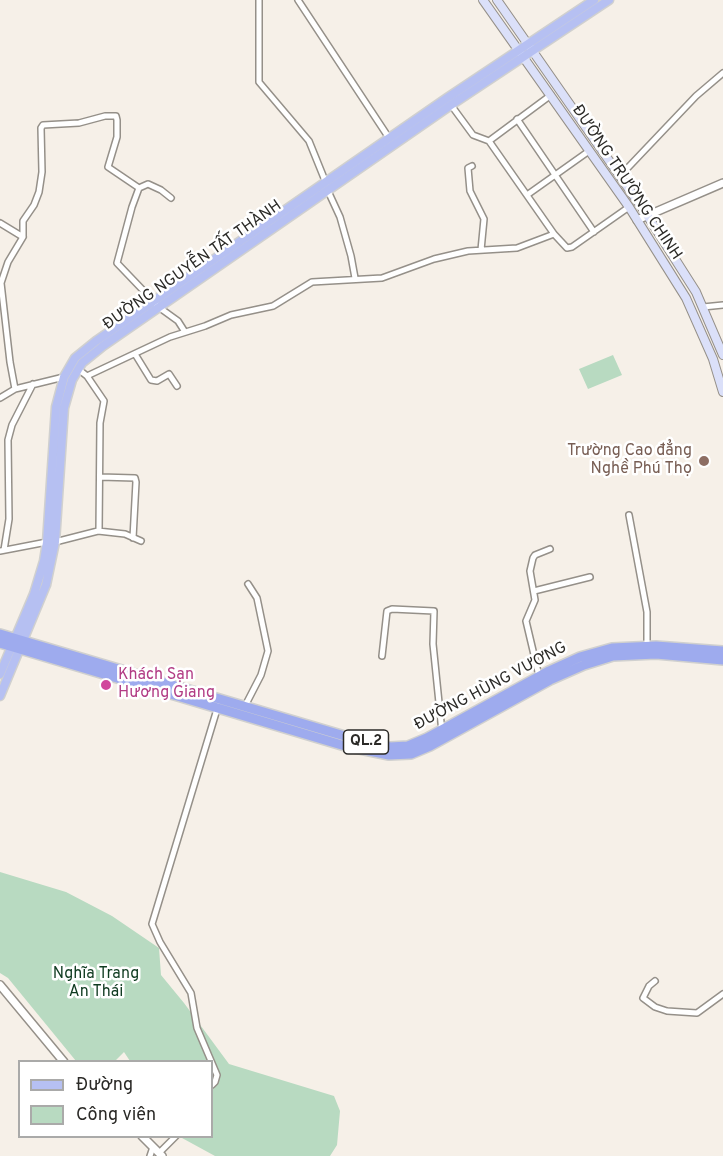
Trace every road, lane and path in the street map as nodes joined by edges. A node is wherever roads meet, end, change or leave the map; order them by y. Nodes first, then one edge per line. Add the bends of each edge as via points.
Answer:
1 (260, 0) edge
2 (298, 0) edge
3 (483, 0) edge
4 (497, 0) edge
5 (594, 0) edge
6 (609, 0) edge
7 (530, 47) junction
8 (521, 53) junction
9 (722, 76) edge
10 (551, 95) junction
11 (451, 105) junction
12 (517, 119) junction
13 (389, 138) junction
14 (489, 141) junction
15 (589, 151) junction
16 (472, 166) dead end
17 (556, 175) junction
18 (620, 176) junction
19 (723, 183) edge
20 (327, 187) junction
21 (139, 188) junction
22 (527, 195) junction
23 (171, 198) dead end
24 (629, 207) junction
25 (647, 215) junction
26 (637, 220) junction
27 (0, 223) edge
28 (594, 232) junction
29 (554, 234) junction
30 (23, 237) junction
31 (482, 250) junction
32 (355, 278) junction
33 (696, 292) junction
34 (686, 298) junction
35 (157, 305) junction
36 (723, 305) edge
37 (703, 307) junction
38 (185, 332) junction
39 (135, 354) junction
40 (723, 355) edge
41 (78, 369) junction
42 (87, 376) junction
43 (64, 377) junction
44 (33, 384) junction
45 (177, 386) dead end
46 (15, 389) junction
47 (723, 392) edge
48 (0, 398) edge
49 (100, 477) junction
50 (55, 489) junction
51 (629, 515) dead end
52 (99, 531) junction
53 (133, 538) junction
54 (141, 541) dead end
55 (50, 549) junction
56 (550, 549) dead end
57 (2, 551) edge
58 (590, 577) dead end
59 (248, 584) dead end
60 (534, 591) junction
61 (0, 634) edge
62 (0, 643) edge
63 (17, 644) junction
64 (647, 646) junction
65 (723, 651) edge
66 (382, 656) dead end
67 (723, 660) edge
68 (0, 674) edge
69 (539, 676) junction
70 (0, 696) edge
71 (219, 703) junction
72 (245, 706) junction
73 (443, 735) junction
74 (655, 981) dead end
75 (0, 985) edge
76 (723, 994) edge
77 (62, 1060) edge
78 (211, 1060) edge
79 (213, 1066) edge
80 (213, 1084) edge
81 (143, 1138) edge
82 (175, 1138) edge
83 (158, 1152) edge
84 (150, 1156) edge

1 - 20 street via 259,82 309,141
2 - 13 street
3 - 8 main road, ĐƯỜNG TRƯỜNG CHINH
4 - 7 main road, ĐƯỜNG TRƯỜNG CHINH
5 - 7 main road, ĐƯỜNG NGUYỄN TẤT THÀNH
6 - 7 main road, ĐƯỜNG NGUYỄN TẤT THÀNH
7 - 8 main road, ĐƯỜNG NGUYỄN TẤT THÀNH
7 - 18 main road, ĐƯỜNG TRƯỜNG CHINH
8 - 10 main road, ĐƯỜNG TRƯỜNG CHINH
8 - 11 main road, ĐƯỜNG NGUYỄN TẤT THÀNH
8 - 13 main road, ĐƯỜNG NGUYỄN TẤT THÀNH
9 - 18 street via 696,96
10 - 12 street
10 - 15 main road, ĐƯỜNG TRƯỜNG CHINH
11 - 14 street via 473,135
11 - 20 main road, ĐƯỜNG NGUYỄN TẤT THÀNH
12 - 14 street
12 - 17 street
13 - 20 main road, ĐƯỜNG NGUYỄN TẤT THÀNH
14 - 22 street
15 - 17 street
15 - 24 main road, ĐƯỜNG TRƯỜNG CHINH
16 - 31 street via 468,168 470,191 484,219
17 - 22 street
17 - 28 street
18 - 25 main road, ĐƯỜNG TRƯỜNG CHINH
19 - 25 street
20 - 32 street via 340,218
20 - 35 main road, ĐƯỜNG NGUYỄN TẤT THÀNH
21 - 23 street via 148,184
21 - 30 street via 108,166 117,137 116,116 43,125 39,192 24,221
21 - 35 street via 117,263
22 - 29 street
24 - 26 main road, ĐƯỜNG TRƯỜNG CHINH
24 - 28 street
25 - 26 street
25 - 33 main road, ĐƯỜNG TRƯỜNG CHINH
26 - 34 main road, ĐƯỜNG TRƯỜNG CHINH
27 - 30 street
28 - 29 street via 569,248
29 - 31 street via 517,248
30 - 46 street via 8,261 1,283
31 - 32 street via 434,258 382,278
32 - 38 street via 312,282 273,306 231,315
33 - 34 main road
33 - 37 main road, ĐƯỜNG TRƯỜNG CHINH
34 - 47 main road, ĐƯỜNG TRƯỜNG CHINH
35 - 38 street via 178,321
35 - 41 main road, ĐƯỜNG NGUYỄN TẤT THÀNH
35 - 43 main road, ĐƯỜNG NGUYỄN TẤT THÀNH via 81,352
36 - 37 street
37 - 40 main road, ĐƯỜNG TRƯỜNG CHINH
38 - 39 street
39 - 42 street
39 - 45 street via 151,381 169,374
41 - 42 street
41 - 50 main road, ĐƯỜNG NGUYỄN TẤT THÀNH via 64,408
42 - 49 street via 104,404
43 - 44 street
43 - 50 main road, ĐƯỜNG NGUYỄN TẤT THÀNH via 56,407
44 - 46 street
44 - 57 street via 8,440 9,519
46 - 48 street
49 - 52 street
49 - 53 street via 135,478
50 - 55 main road, ĐƯỜNG NGUYỄN TẤT THÀNH
51 - 64 street via 647,612
52 - 53 street
52 - 55 street
53 - 54 street
55 - 57 street
55 - 63 main road, ĐƯỜNG NGUYỄN TẤT THÀNH via 42,597
56 - 60 street via 533,558 530,571
58 - 60 street
59 - 72 street via 257,598 268,651
60 - 69 street via 535,600 526,622
61 - 63 highway, ĐƯỜNG HÙNG VƯƠNG / QL.2
62 - 63 highway, ĐƯỜNG HÙNG VƯƠNG / QL.2
63 - 68 main road, ĐƯỜNG NGUYỄN TẤT THÀNH
63 - 70 main road, ĐƯỜNG NGUYỄN TẤT THÀNH
63 - 71 highway, ĐƯỜNG HÙNG VƯƠNG / QL.2
64 - 65 highway, ĐƯỜNG HÙNG VƯƠNG / QL.2
64 - 69 highway, ĐƯỜNG HÙNG VƯƠNG / QL.2 via 612,648 580,657
66 - 73 street via 387,611 434,611 433,649
67 - 73 highway, ĐƯỜNG HÙNG VƯƠNG / QL.2 via 656,654 613,656 550,680
69 - 73 highway, ĐƯỜNG HÙNG VƯƠNG / QL.2
71 - 72 highway, ĐƯỜNG HÙNG VƯƠNG / QL.2
71 - 73 highway, ĐƯỜNG HÙNG VƯƠNG / QL.2 via 379,754 411,754
71 - 78 street via 152,924 191,993 197,1028
72 - 73 highway, ĐƯỜNG HÙNG VƯƠNG / QL.2 via 390,747
74 - 76 street via 643,998 667,1011 697,1013
75 - 77 street
79 - 80 street via 217,1075
81 - 83 street
82 - 83 street
83 - 84 street

